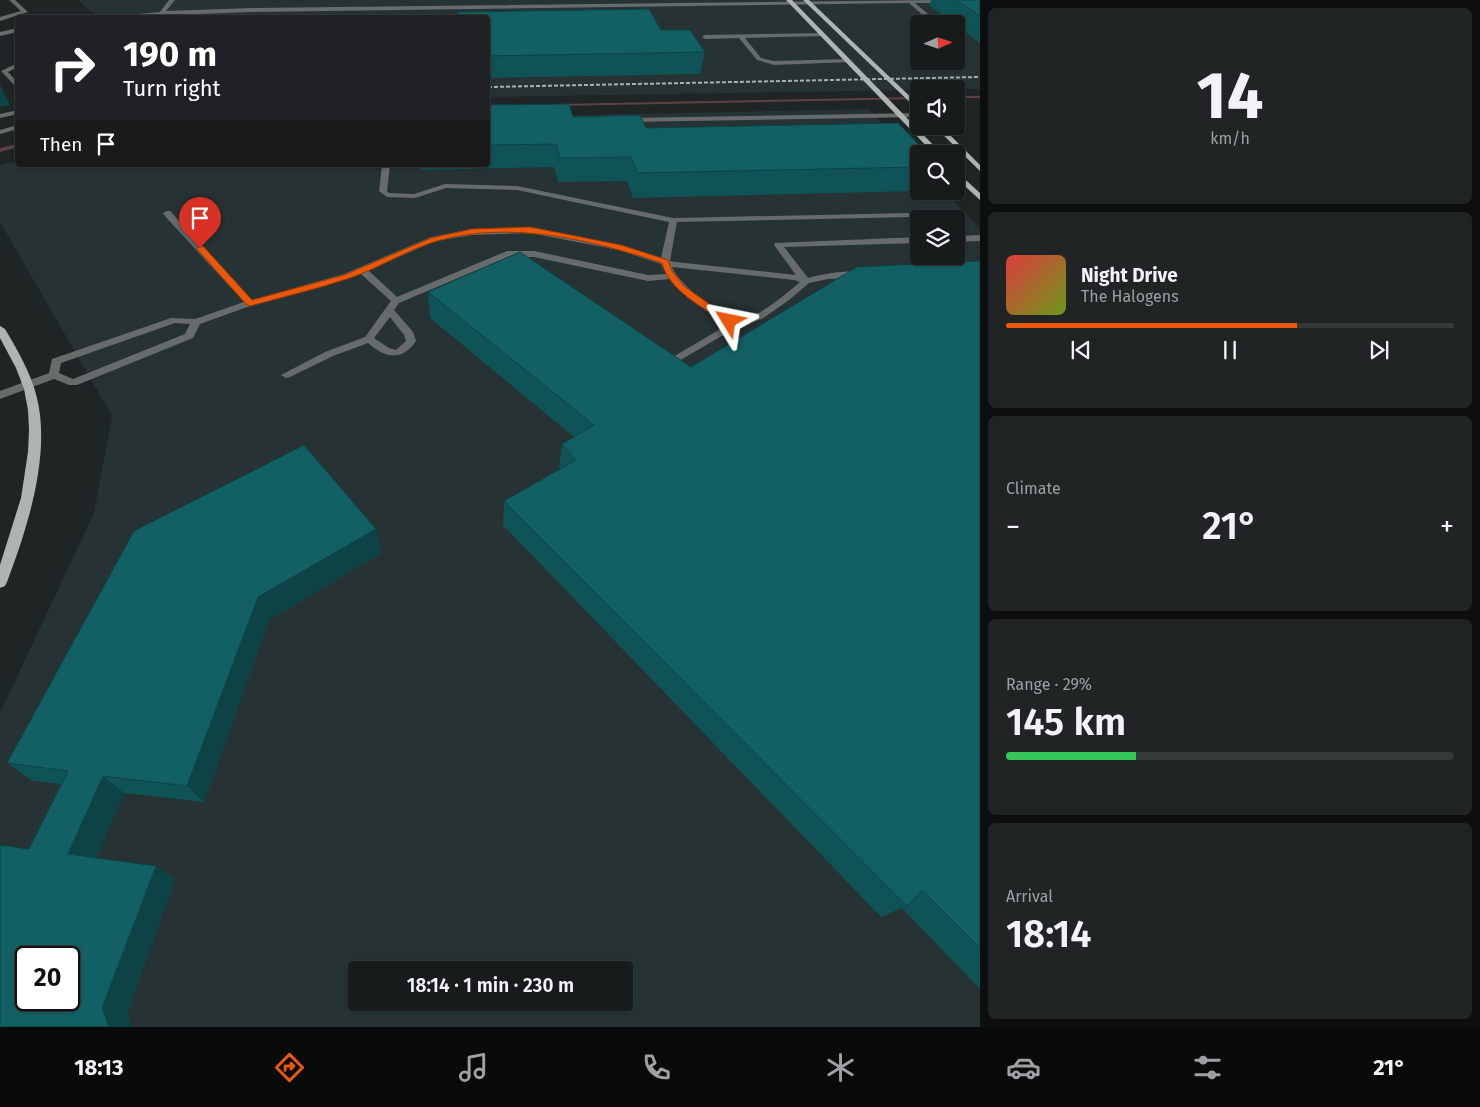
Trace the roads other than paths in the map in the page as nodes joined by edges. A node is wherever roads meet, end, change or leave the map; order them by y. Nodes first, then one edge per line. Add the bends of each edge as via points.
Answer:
1 (12, 0) edge
2 (172, 0) edge
3 (336, 0) edge
4 (434, 0) edge
5 (530, 0) edge
6 (933, 1) edge
7 (980, 1) edge
8 (738, 2) edge
9 (791, 2) edge
10 (808, 2) edge
11 (910, 2) junction
12 (532, 7) junction
13 (434, 8) junction
14 (385, 9) junction
15 (334, 10) junction
16 (162, 13) junction
17 (136, 15) edge
18 (383, 15) edge
19 (925, 15) edge
20 (0, 19) edge
21 (0, 25) edge
22 (15, 31) edge
23 (8, 32) junction
24 (0, 34) edge
25 (823, 35) junction
26 (741, 36) junction
27 (704, 37) dead end
28 (848, 61) junction
29 (15, 66) edge
30 (15, 84) edge
31 (910, 100) edge
32 (15, 113) edge
33 (0, 116) edge
34 (901, 116) junction
35 (910, 116) edge
36 (778, 118) junction
37 (619, 120) edge
38 (783, 124) edge
39 (15, 128) edge
40 (0, 132) edge
41 (946, 135) edge
42 (929, 145) edge
43 (386, 167) edge
44 (980, 169) edge
45 (965, 182) edge
46 (980, 198) edge
47 (167, 213) dead end
48 (910, 214) edge
49 (673, 220) junction
50 (980, 238) edge
51 (965, 239) edge
52 (910, 240) edge
53 (665, 262) junction
54 (362, 270) junction
55 (866, 275) edge
56 (672, 276) junction
57 (806, 281) junction
58 (396, 301) junction
59 (250, 303) junction
60 (389, 310) junction
61 (196, 322) junction
62 (736, 324) junction
63 (0, 329) edge
64 (370, 339) junction
65 (665, 366) edge
66 (54, 375) junction
67 (286, 375) dead end
68 (28, 385) junction
69 (0, 395) edge
70 (0, 582) edge

1 - 20 street via 25,12
2 - 16 street
3 - 15 street
4 - 13 street
5 - 12 street
6 - 7 street
6 - 11 street
8 - 9 street
8 - 12 street
9 - 10 street
9 - 25 main road
10 - 11 street
10 - 31 main road
11 - 19 street
12 - 13 street
13 - 14 street
14 - 15 street
14 - 18 street
15 - 16 street
16 - 17 street
21 - 23 street
22 - 23 street
23 - 24 street
25 - 26 street
25 - 28 main road
26 - 27 street
26 - 28 street via 759,59 774,62
28 - 34 main road
29 - 30 street via 4,71
32 - 33 street
34 - 35 street
34 - 36 street
34 - 42 main road
36 - 37 street via 690,122
36 - 38 street
39 - 40 street
41 - 44 main road
43 - 49 street via 383,191 387,195 415,196 446,186 516,188
45 - 46 main road
47 - 59 street
48 - 49 street
49 - 53 street
50 - 51 street
52 - 57 street via 778,245
53 - 54 street via 572,237 509,230 434,239
53 - 56 street
53 - 57 street
54 - 58 street
54 - 59 street
55 - 57 street via 828,276
56 - 58 street via 648,278 521,252 507,254
56 - 62 street via 681,288
57 - 62 street via 746,323
58 - 60 street
59 - 61 street
60 - 64 street
60 - 64 street via 409,334 408,346 395,354 387,353
61 - 66 street via 174,320 56,361
61 - 66 street via 189,336 73,383
62 - 65 street
63 - 68 main road
64 - 67 street
66 - 68 street
68 - 69 street
68 - 70 main road via 34,410 29,492

